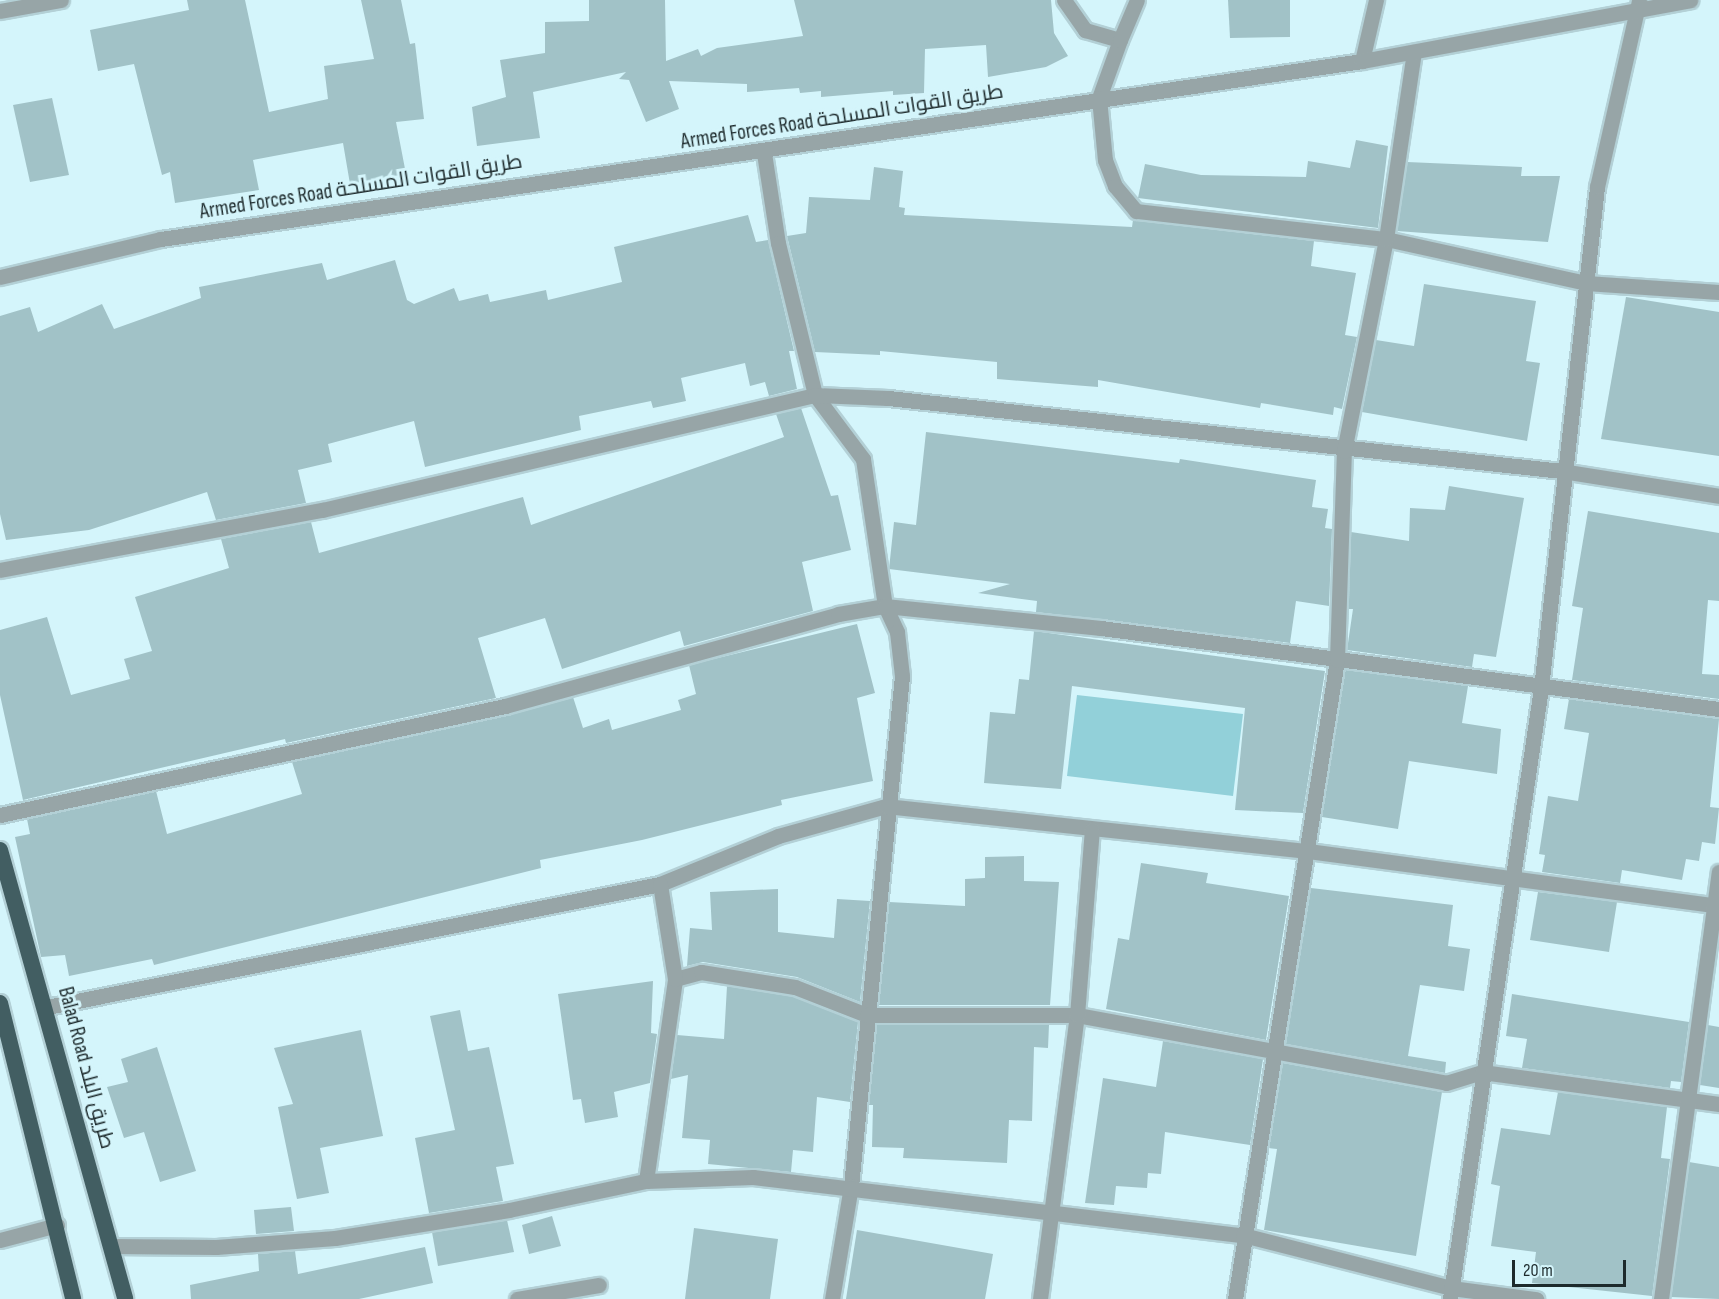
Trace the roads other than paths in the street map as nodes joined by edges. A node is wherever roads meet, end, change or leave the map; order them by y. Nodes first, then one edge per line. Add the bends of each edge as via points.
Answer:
1 (61, 0) edge
2 (1064, 0) edge
3 (1137, 0) edge
4 (1376, 0) edge
5 (1690, 0) edge
6 (1638, 5) edge
7 (0, 12) edge
8 (1120, 40) junction
9 (1414, 52) junction
10 (1362, 61) junction
11 (1100, 98) junction
12 (764, 153) junction
13 (1386, 239) junction
14 (0, 277) edge
15 (1586, 283) junction
16 (1719, 292) edge
17 (815, 395) junction
18 (1344, 451) junction
19 (1562, 471) junction
20 (1719, 496) edge
21 (0, 570) edge
22 (885, 606) junction
23 (1338, 660) junction
24 (1541, 688) junction
25 (1719, 710) edge
26 (886, 806) junction
27 (0, 815) edge
28 (1092, 830) junction
29 (0, 850) edge
30 (1308, 851) junction
31 (1719, 872) edge
32 (1513, 876) junction
33 (660, 884) junction
34 (1716, 905) edge
35 (675, 979) junction
36 (0, 1003) edge
37 (47, 1007) junction
38 (867, 1015) junction
39 (1077, 1015) junction
40 (1274, 1051) junction
41 (1482, 1072) junction
42 (1686, 1100) junction
43 (1719, 1104) edge
44 (646, 1180) junction
45 (851, 1186) junction
46 (1052, 1212) junction
47 (57, 1225) junction
48 (1243, 1235) junction
49 (0, 1240) edge
50 (112, 1246) junction
51 (599, 1285) dead end
52 (1450, 1294) edge
53 (73, 1299) edge
54 (125, 1299) edge
55 (517, 1299) edge
56 (832, 1299) edge
57 (1040, 1299) edge
58 (1235, 1299) edge
59 (1536, 1299) edge
60 (1661, 1299) edge

1 - 7 street
2 - 8 street via 1085,30
3 - 8 street
4 - 10 street
5 - 6 street, Armed Forces Road طريق القوات المسلحة
6 - 9 street, Armed Forces Road طريق القوات المسلحة
6 - 15 street via 1597,188
8 - 11 street
9 - 10 street, Armed Forces Road طريق القوات المسلحة
9 - 13 street
10 - 11 street, Armed Forces Road طريق القوات المسلحة
11 - 12 street, Armed Forces Road طريق القوات المسلحة
11 - 13 street via 1105,160 1115,186 1136,212
12 - 14 street, Armed Forces Road طريق القوات المسلحة via 568,177 173,237
12 - 17 street via 778,243
13 - 15 street
13 - 18 street
15 - 16 street
15 - 19 street
17 - 18 street via 888,398
17 - 21 street via 322,510
17 - 22 street via 863,459
18 - 19 street
18 - 23 street
19 - 20 street
19 - 24 street
22 - 23 street
22 - 26 street via 897,632 902,676 902,719
22 - 27 street via 838,614 505,706
23 - 24 street
23 - 30 street
24 - 25 street
24 - 32 street
26 - 28 street
26 - 33 street via 778,836
26 - 38 street
28 - 30 street
28 - 39 street
29 - 37 highway, Balad Road طريق البلد
30 - 32 street
30 - 40 street
31 - 34 street
32 - 34 street
32 - 41 street
33 - 35 street
33 - 37 street
34 - 42 street
35 - 38 street via 701,972 795,987
35 - 44 street
36 - 47 highway
37 - 50 highway, Balad Road طريق البلد
38 - 39 street
38 - 45 street
39 - 40 street
39 - 46 street
40 - 41 street via 1446,1083
40 - 48 street
41 - 42 street
41 - 52 street
42 - 43 street
42 - 60 street
44 - 45 street via 753,1177
44 - 50 street via 509,1210 335,1238 216,1247
45 - 46 street
45 - 56 street
46 - 48 street
46 - 57 street
47 - 49 street
47 - 53 highway
48 - 52 street
48 - 58 street
50 - 54 highway, Balad Road طريق البلد
51 - 55 street
52 - 59 street

